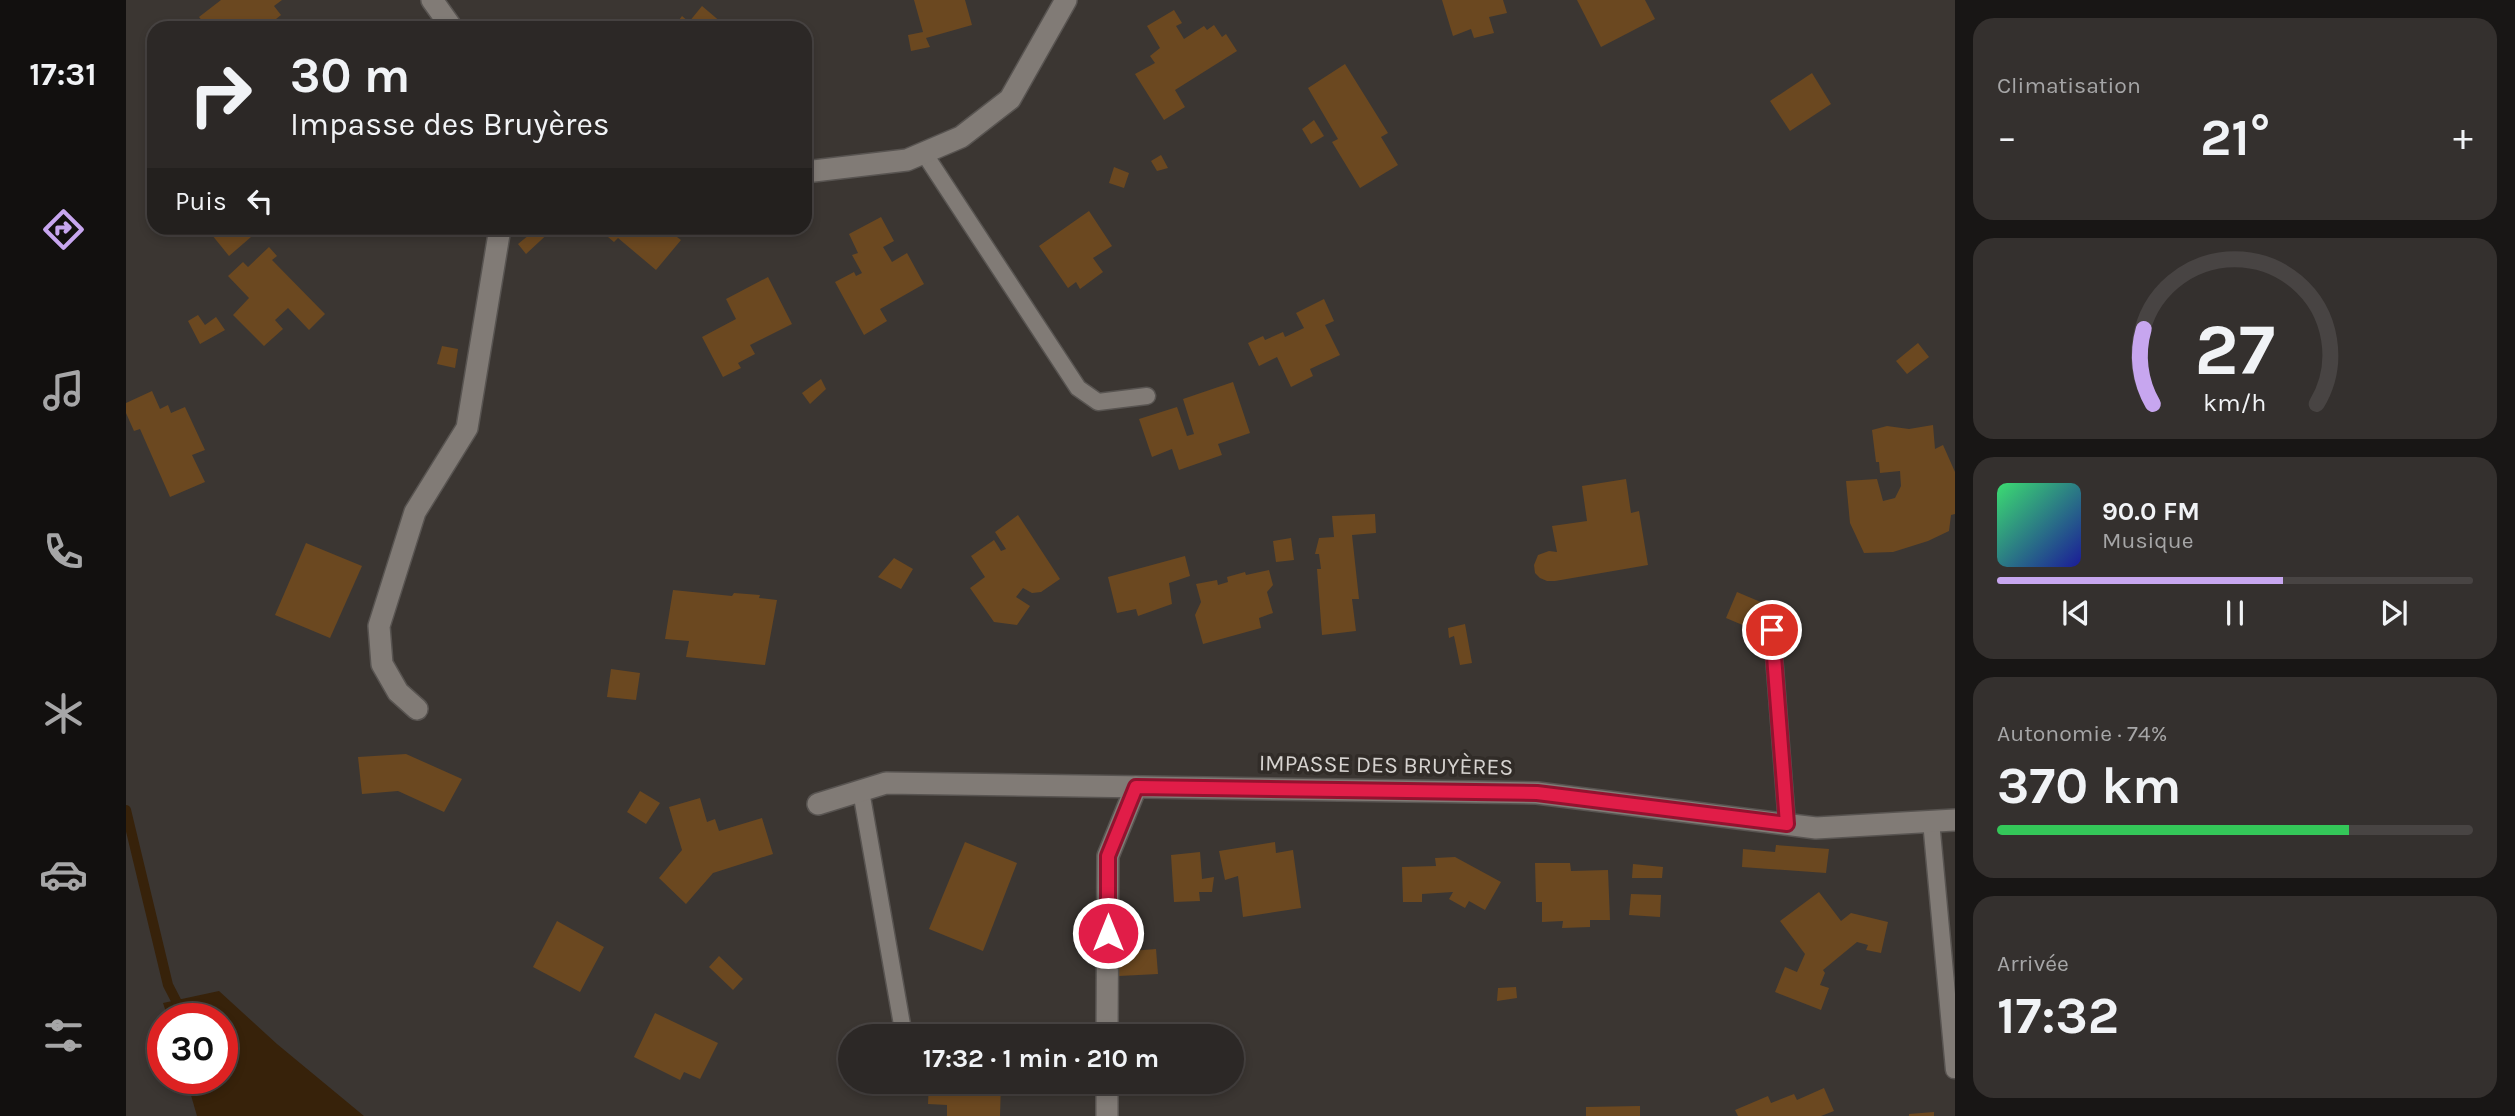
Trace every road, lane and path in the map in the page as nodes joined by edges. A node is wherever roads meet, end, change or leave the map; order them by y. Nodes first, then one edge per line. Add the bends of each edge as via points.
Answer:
1 (432, 0) edge
2 (1066, 0) edge
3 (447, 21) edge
4 (924, 153) junction
5 (812, 171) edge
6 (499, 235) edge
7 (1147, 396) dead end
8 (1772, 630) dead end
9 (417, 709) dead end
10 (1136, 787) junction
11 (860, 791) junction
12 (818, 804) dead end
13 (1955, 820) edge
14 (1931, 821) junction
15 (1787, 824) junction
16 (902, 1024) edge
17 (1107, 1024) edge
18 (1954, 1070) edge
19 (1107, 1094) edge
20 (1107, 1116) edge

1 - 3 street
2 - 4 street via 1010,99 961,137
4 - 5 street via 907,160
4 - 7 lane via 1078,388 1098,402
6 - 9 street via 467,428 415,512 379,626 382,664 398,692
8 - 15 lane
10 - 11 street, IMPASSE DES BRUYÈRES via 886,783
10 - 15 street, IMPASSE DES BRUYÈRES via 1537,793
10 - 17 street via 1108,856
11 - 12 street, IMPASSE DES BRUYÈRES
11 - 16 lane
13 - 14 street, IMPASSE DES BRUYÈRES
14 - 15 street, IMPASSE DES BRUYÈRES via 1815,828
14 - 18 lane
19 - 20 street

